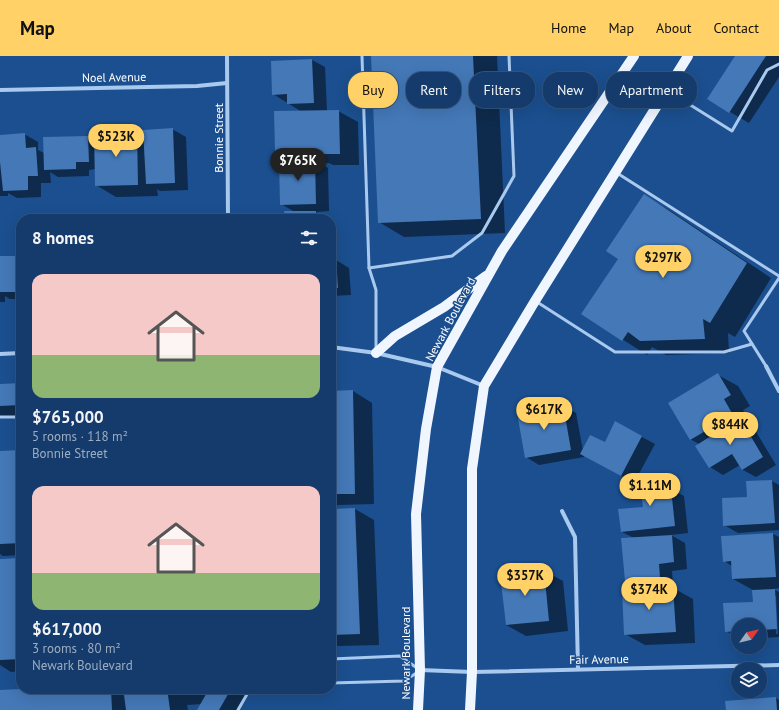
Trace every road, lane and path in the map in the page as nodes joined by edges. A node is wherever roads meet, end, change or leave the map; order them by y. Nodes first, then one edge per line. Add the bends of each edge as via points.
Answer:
1 (227, 56) edge
2 (362, 56) edge
3 (509, 56) edge
4 (634, 56) edge
5 (688, 56) edge
6 (779, 64) edge
7 (678, 72) edge
8 (228, 84) junction
9 (0, 90) edge
10 (655, 108) edge
11 (695, 108) edge
12 (616, 172) junction
13 (228, 214) edge
14 (369, 268) junction
15 (489, 274) junction
16 (779, 277) edge
17 (535, 301) junction
18 (752, 344) junction
19 (336, 348) edge
20 (16, 353) edge
21 (376, 353) junction
22 (0, 354) edge
23 (766, 366) joint
24 (437, 367) junction
25 (484, 386) junction
26 (779, 391) edge
27 (16, 416) edge
28 (0, 417) edge
29 (562, 511) dead end
30 (336, 659) edge
31 (779, 665) edge
32 (420, 670) junction
33 (578, 670) junction
34 (472, 672) junction
35 (336, 683) edge
36 (247, 694) edge
37 (238, 710) edge
38 (418, 710) edge
39 (470, 710) edge

1 - 8 street, Bonnie Street
2 - 14 lane
3 - 14 lane via 514,176 482,233 452,256
4 - 15 main road, Newark Boulevard
5 - 7 main road
6 - 11 lane via 767,70 732,131
8 - 9 street, Noel Avenue
8 - 13 street, Bonnie Street
10 - 12 main road
12 - 16 lane
12 - 17 main road
14 - 21 lane via 376,290
15 - 21 main road via 444,307 395,336
15 - 24 main road, Newark Boulevard
16 - 18 lane via 744,331
17 - 18 lane via 615,352 724,352
17 - 25 main road
18 - 23 lane
19 - 21 street
20 - 22 street
21 - 24 street
23 - 26 street
24 - 25 street
24 - 32 main road, Newark Boulevard via 426,429 416,514
25 - 34 main road via 472,468
27 - 28 lane
29 - 33 street via 575,537
30 - 32 lane via 400,656
31 - 33 street, Fair Avenue
32 - 34 street, Fair Avenue
32 - 35 lane via 404,681
32 - 38 main road, Newark Boulevard
33 - 34 street, Fair Avenue
34 - 39 main road
36 - 37 lane

